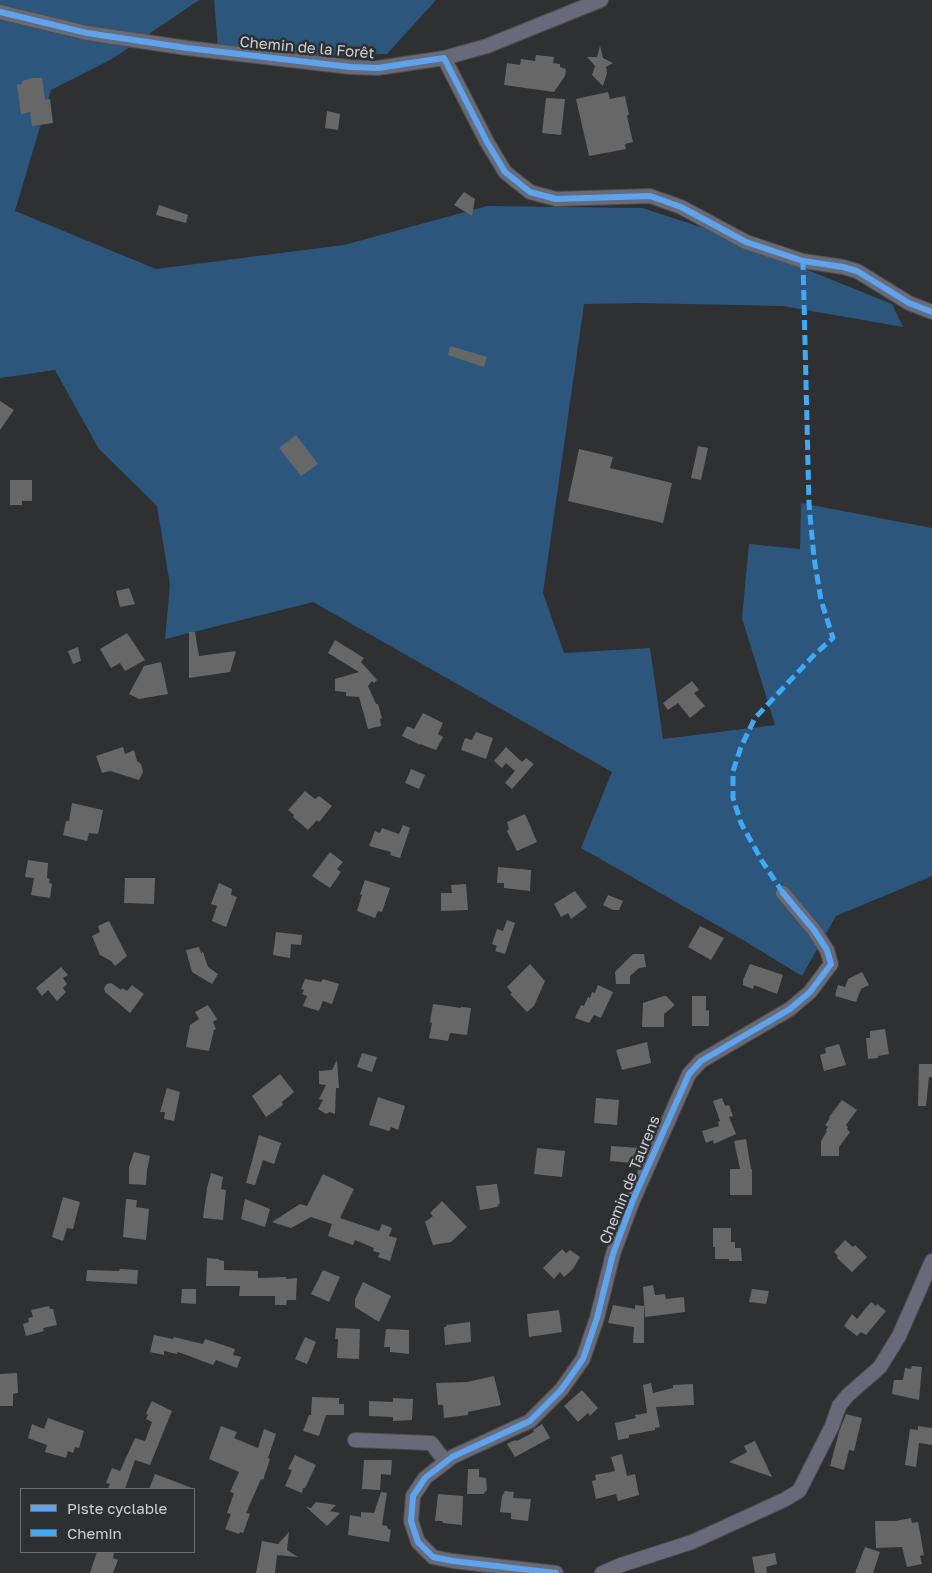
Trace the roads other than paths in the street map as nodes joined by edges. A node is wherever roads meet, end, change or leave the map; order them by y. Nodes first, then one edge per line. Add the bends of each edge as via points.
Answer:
1 (601, 0) edge
2 (0, 12) edge
3 (444, 58) junction
4 (932, 312) edge
5 (784, 892) dead end
6 (932, 1261) edge
7 (356, 1440) dead end
8 (446, 1462) junction
9 (556, 1573) edge
10 (602, 1573) edge

1 - 3 street, Chemin de la Forêt via 487,46
2 - 3 street, Chemin de la Forêt via 86,33 350,67 378,68
3 - 4 street via 505,172 530,192 556,199 650,196 681,207 746,242 803,261 844,266 857,271 909,303
5 - 8 street, Chemin de Taurens via 814,930 827,950 831,964 810,992 790,1009 701,1061 689,1074 612,1254 597,1318 583,1359 572,1376 530,1421
6 - 10 street via 899,1336 880,1367 839,1406 799,1491 692,1542
7 - 8 street via 430,1443
8 - 9 street, Chemin de Taurens via 425,1478 413,1496 411,1521 418,1542 433,1557

